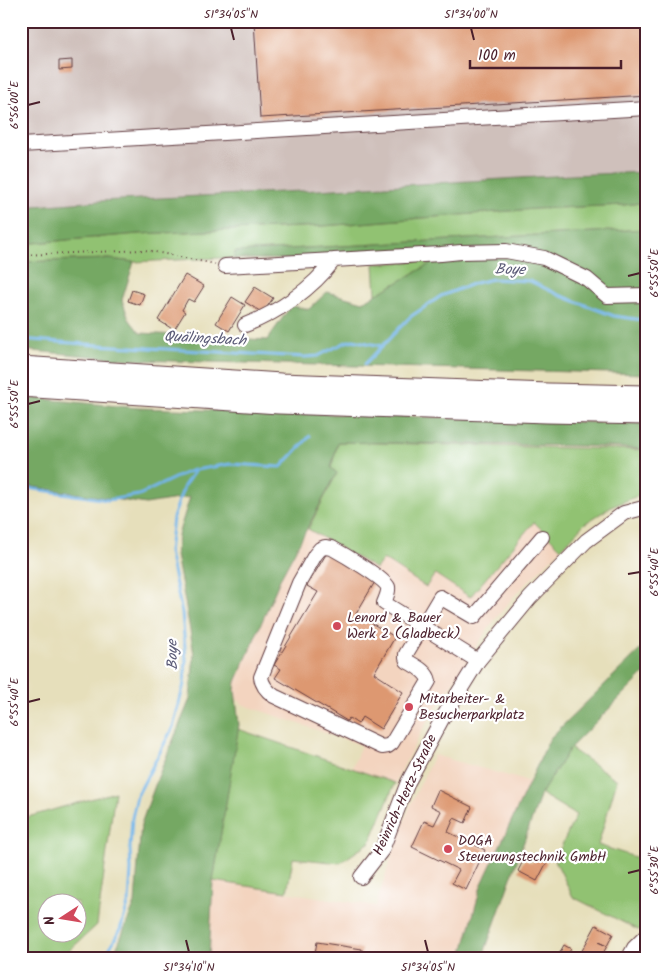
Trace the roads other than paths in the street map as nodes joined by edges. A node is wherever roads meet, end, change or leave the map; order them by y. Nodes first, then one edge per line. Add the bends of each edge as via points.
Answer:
1 (647, 108) edge
2 (21, 145) edge
3 (334, 260) junction
4 (225, 266) road end
5 (647, 295) edge
6 (244, 325) dead end
7 (21, 367) edge
8 (21, 386) edge
9 (647, 396) edge
10 (647, 414) edge
11 (647, 508) edge
12 (542, 537) dead end
13 (422, 626) junction
14 (478, 661) junction
15 (361, 877) dead end
16 (647, 935) edge
17 (628, 959) edge

1 - 2 street
3 - 4 street
3 - 5 street via 506,252 544,258 587,279 607,296
3 - 6 street via 304,291 265,317
7 - 9 highway via 281,384
8 - 10 highway via 279,403
11 - 14 street, Heinrich-Hertz-Straße via 624,513 586,541 530,598
12 - 13 street via 474,617 440,597
13 - 13 street via 384,603 388,590 380,578 332,548 325,547 315,555 299,583 261,677 262,683 274,696 382,747 388,746 429,681 425,672 406,658
13 - 14 street
14 - 15 street, Heinrich-Hertz-Straße via 408,782 382,850
16 - 17 street

